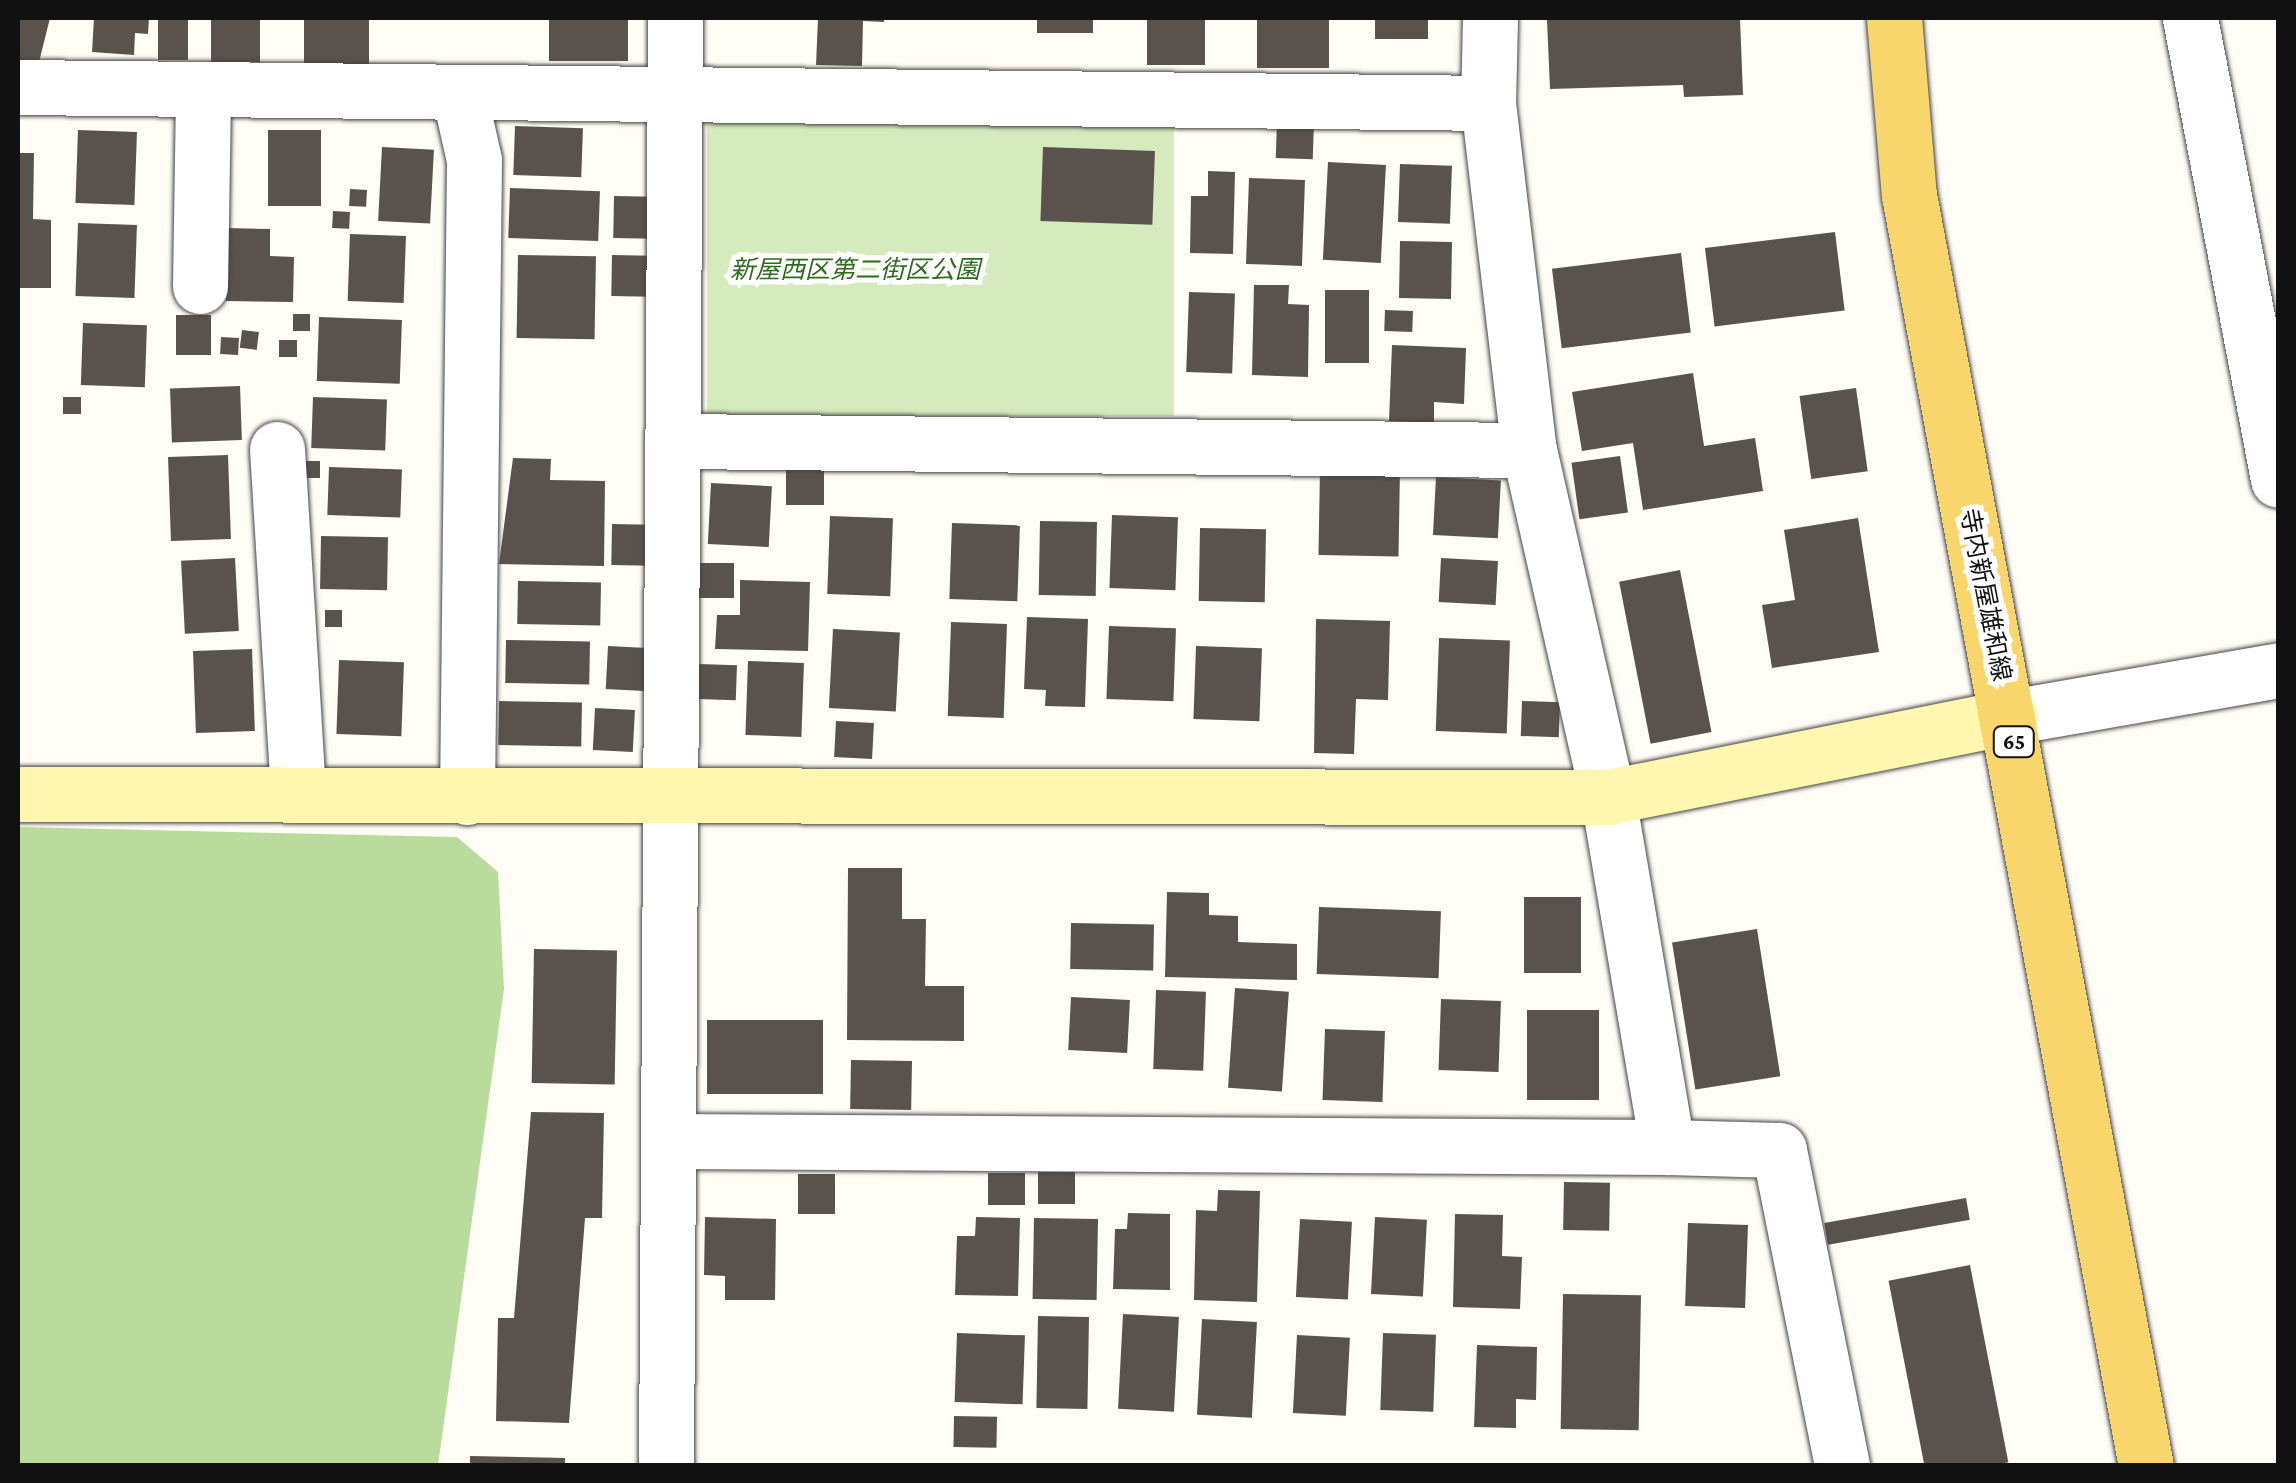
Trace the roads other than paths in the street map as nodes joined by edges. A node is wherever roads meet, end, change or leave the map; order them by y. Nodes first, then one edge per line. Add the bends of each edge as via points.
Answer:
1 (675, 18) edge
2 (1490, 18) edge
3 (1894, 18) edge
4 (2190, 18) edge
5 (18, 86) edge
6 (202, 89) junction
7 (458, 92) junction
8 (675, 97) junction
9 (1488, 103) junction
10 (200, 286) dead end
11 (2264, 317) edge
12 (679, 441) junction
13 (277, 449) dead end
14 (1529, 450) junction
15 (2278, 480) edge
16 (2278, 670) edge
17 (2010, 718) junction
18 (18, 794) edge
19 (298, 794) junction
20 (466, 797) junction
21 (668, 797) junction
22 (1608, 797) junction
23 (674, 1141) junction
24 (1668, 1146) junction
25 (666, 1466) edge
26 (1842, 1466) edge
27 (2146, 1466) edge

1 - 8 street
2 - 9 street
3 - 17 main road, 寺内新屋雄和線 / 65 via 1909,195
4 - 11 street
5 - 6 street
6 - 7 street
6 - 10 street
7 - 8 street
7 - 20 street via 474,160
8 - 9 street
8 - 12 street
9 - 14 street
11 - 15 street
12 - 14 street
12 - 21 street
13 - 19 street
14 - 22 street
16 - 17 street
17 - 22 street
17 - 27 main road, 寺内新屋雄和線 / 65
18 - 19 street
19 - 20 street
20 - 21 street
21 - 22 street
21 - 23 street
22 - 24 street
23 - 24 street
23 - 25 street
24 - 26 street via 1779,1150

